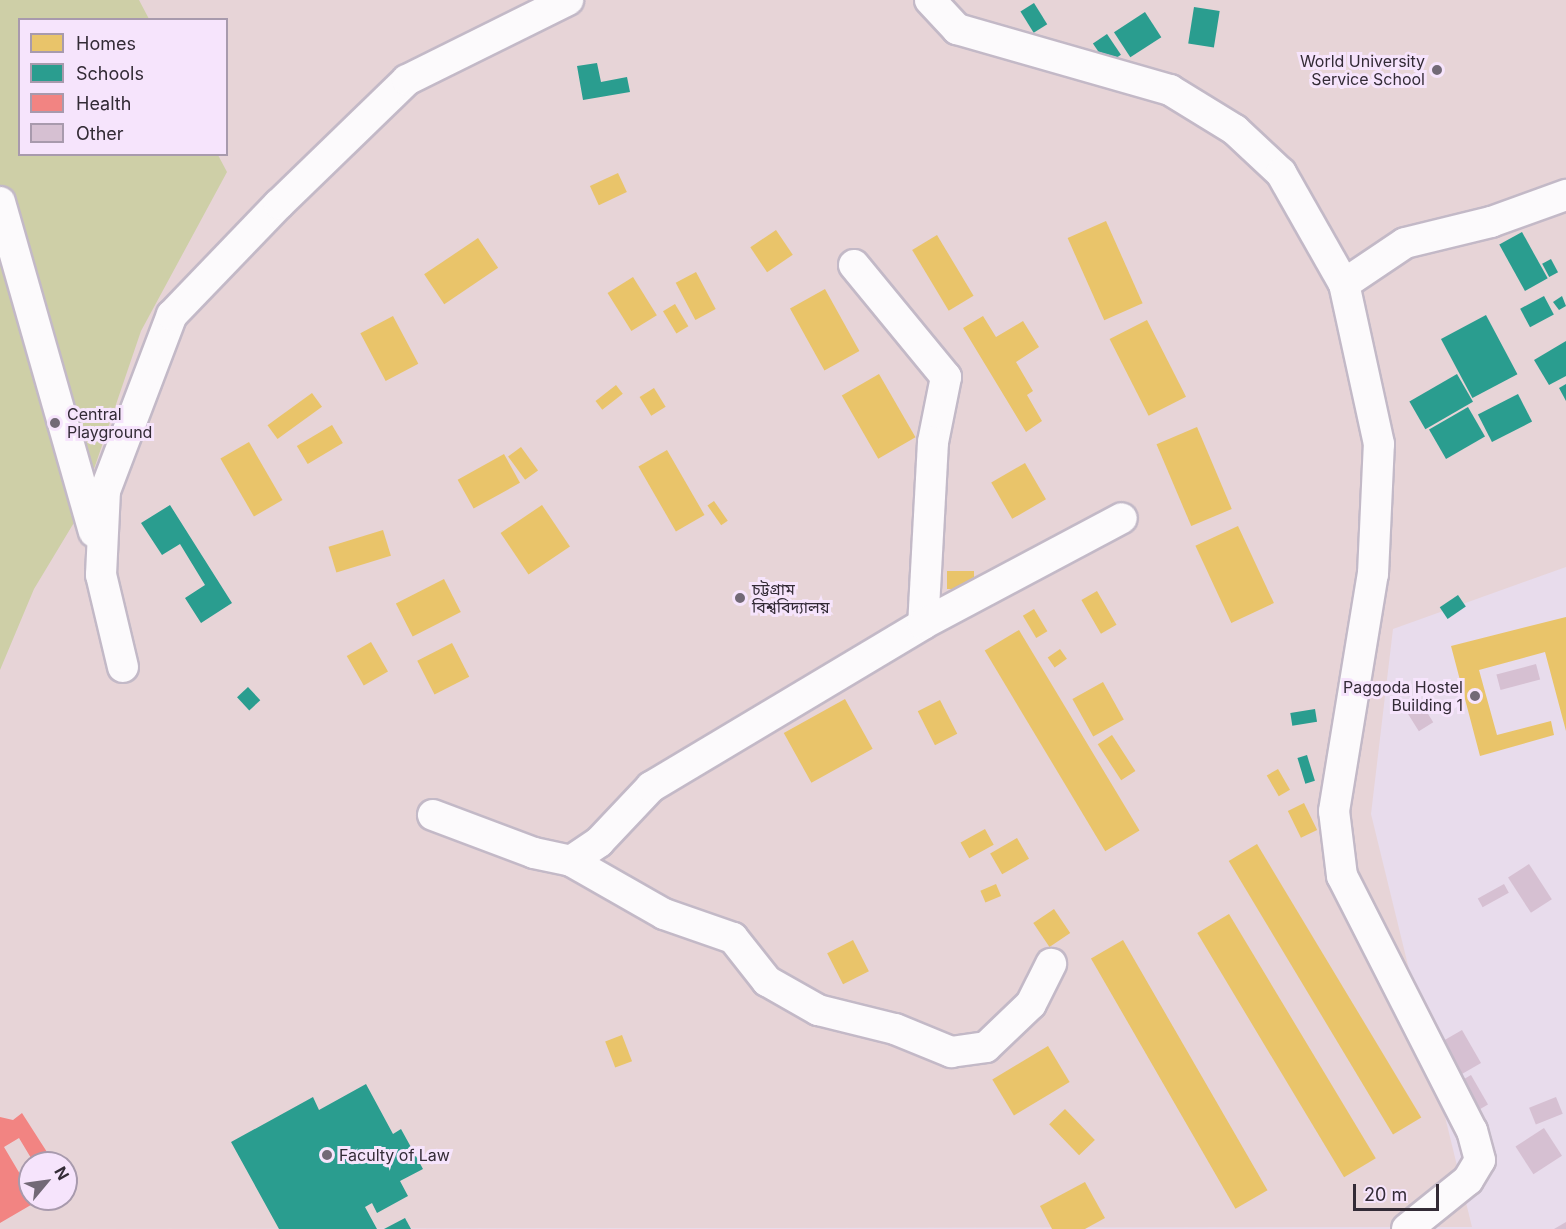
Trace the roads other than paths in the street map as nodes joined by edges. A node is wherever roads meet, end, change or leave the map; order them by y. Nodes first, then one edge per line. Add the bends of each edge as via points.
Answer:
1 (568, 0) edge
2 (930, 0) edge
3 (1566, 195) edge
4 (0, 202) edge
5 (854, 265) dead end
6 (1344, 284) junction
7 (1122, 518) dead end
8 (923, 624) junction
9 (433, 815) dead end
10 (571, 861) junction
11 (1051, 964) dead end
12 (1407, 1229) edge

1 - 4 street via 407,81 279,204 172,315 105,491 102,543 102,554 101,564 101,575 104,586 123,667 108,616 102,584 94,530
2 - 6 street via 957,29 1170,90 1234,130 1281,173
3 - 6 street via 1491,222 1405,243
5 - 8 street via 946,377 933,442
6 - 12 street via 1379,444 1373,574 1334,811 1342,876 1472,1131 1480,1160 1468,1180
7 - 8 street
8 - 10 street via 651,787 599,842
9 - 10 street via 534,853
10 - 11 street via 664,914 733,938 767,981 818,1010 896,1029 951,1052 986,1047 1031,1004

